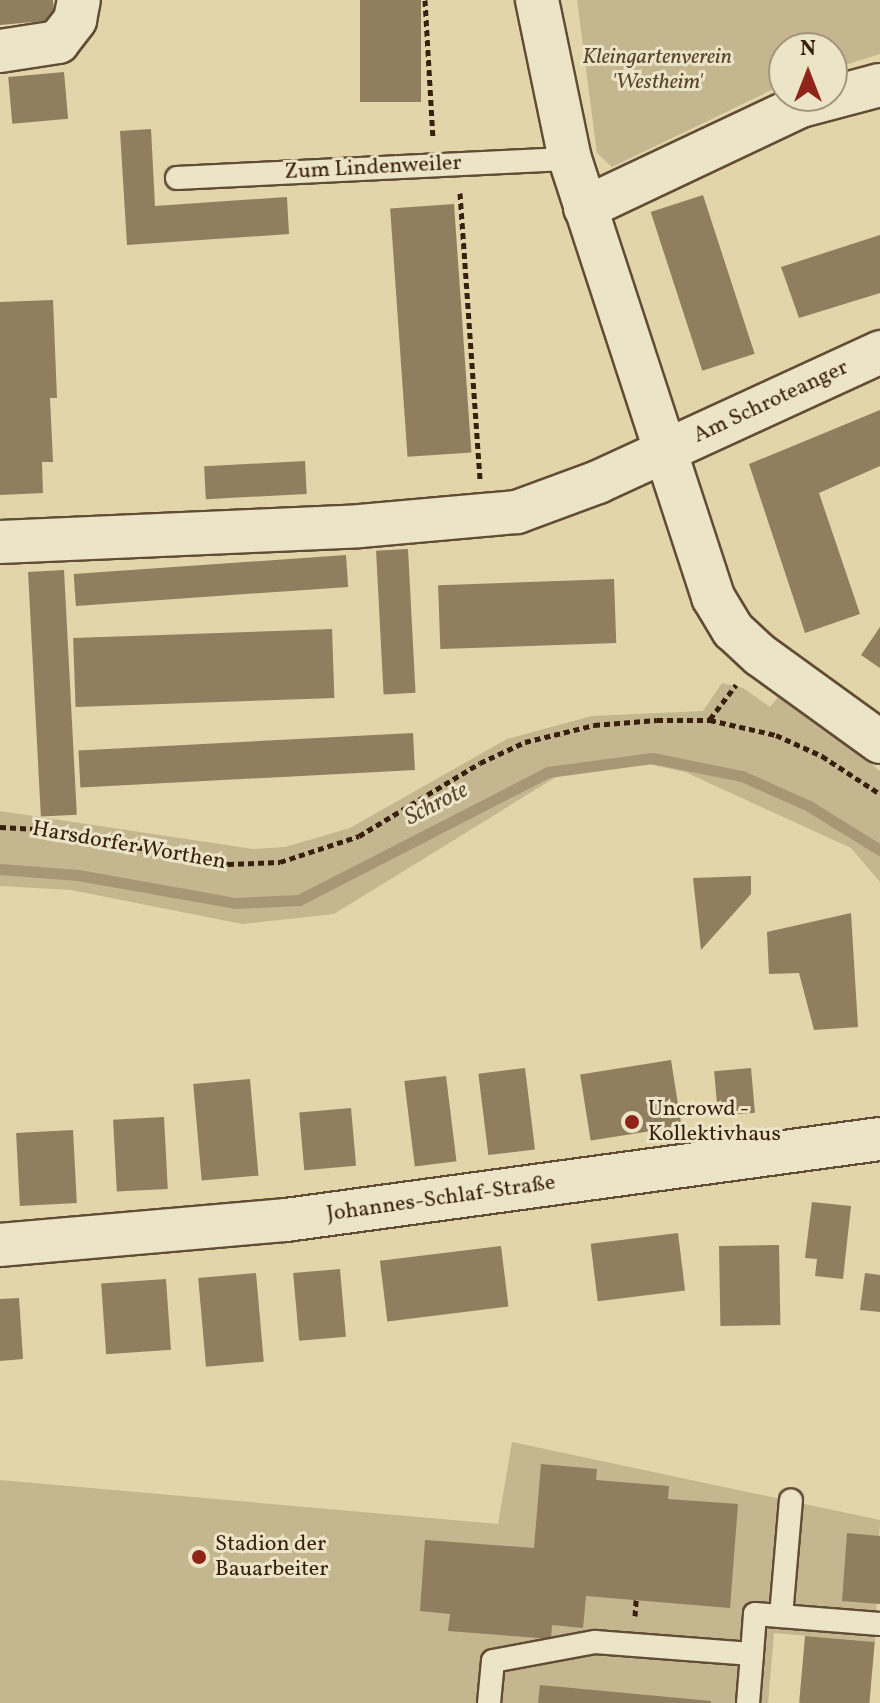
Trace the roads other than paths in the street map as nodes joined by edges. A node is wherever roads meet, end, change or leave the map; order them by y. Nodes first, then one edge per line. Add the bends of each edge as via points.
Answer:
1 (79, 0) edge
2 (537, 0) edge
3 (0, 51) edge
4 (880, 85) edge
5 (570, 159) junction
6 (177, 178) dead end
7 (585, 208) junction
8 (880, 352) edge
9 (662, 452) junction
10 (0, 542) edge
11 (880, 742) edge
12 (880, 1139) edge
13 (0, 1245) edge
14 (791, 1500) dead end
15 (781, 1616) junction
16 (880, 1624) edge
17 (752, 1654) junction
18 (489, 1703) edge
19 (748, 1703) edge

1 - 3 street via 75,20 58,42
2 - 5 street
4 - 7 street via 801,106
5 - 6 lane, Zum Lindenweiler
5 - 7 street
7 - 9 street
8 - 9 street, Am Schroteanger
9 - 10 street via 538,507 483,517
9 - 11 street via 707,585 733,630
12 - 13 street, Johannes-Schlaf-Straße via 286,1220
14 - 15 lane
15 - 16 lane
15 - 17 lane via 755,1614
17 - 18 lane via 595,1642 493,1661
17 - 19 lane

